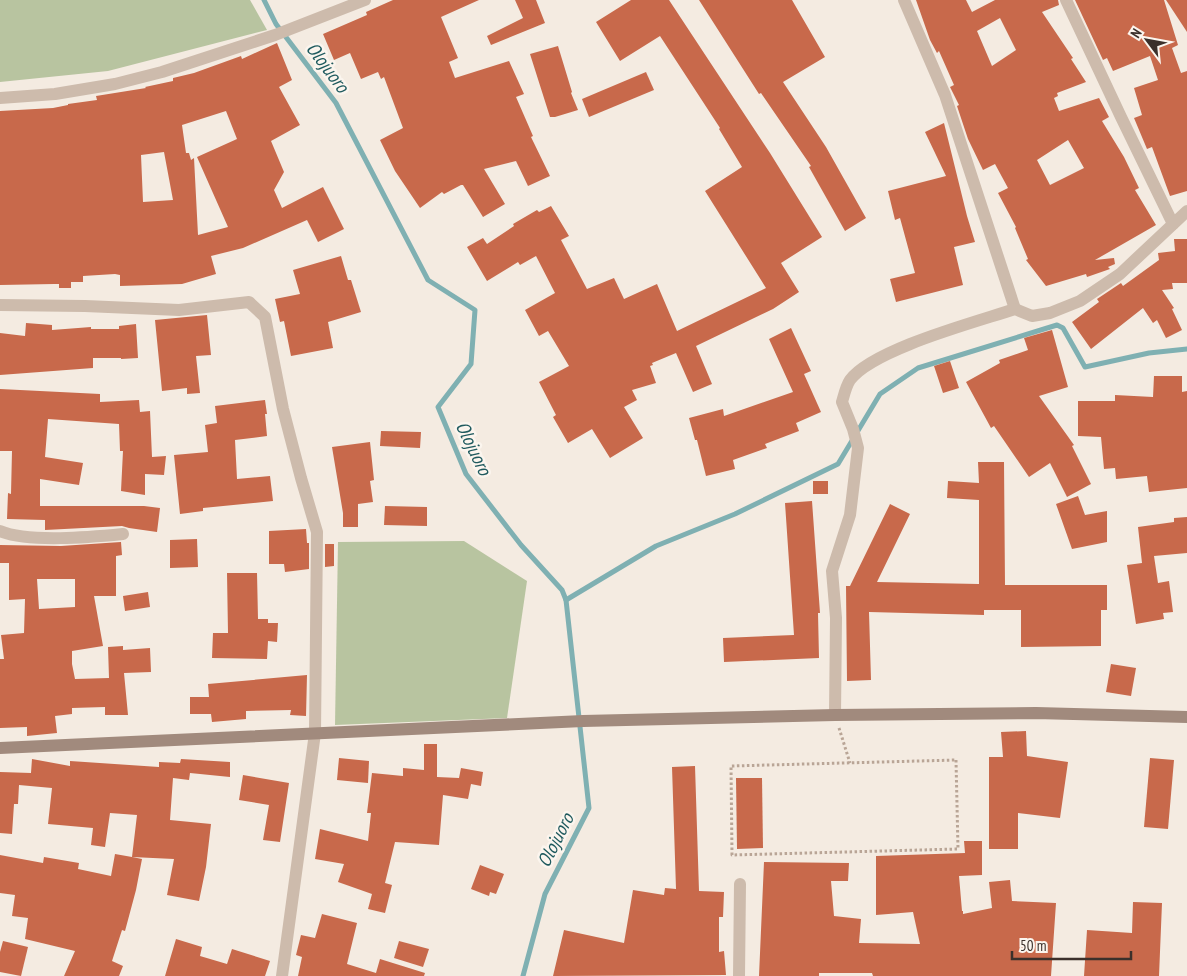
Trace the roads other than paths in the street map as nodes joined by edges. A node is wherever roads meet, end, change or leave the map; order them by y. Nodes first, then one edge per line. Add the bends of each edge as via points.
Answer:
1 (365, 0) edge
2 (904, 0) edge
3 (1066, 0) edge
4 (0, 98) edge
5 (1187, 211) edge
6 (1174, 224) junction
7 (0, 305) edge
8 (1015, 309) junction
9 (0, 531) edge
10 (123, 534) dead end
11 (835, 716) junction
12 (1187, 717) edge
13 (315, 733) junction
14 (0, 748) edge
15 (740, 884) dead end
16 (282, 976) edge
17 (739, 976) edge

1 - 4 street via 275,35 162,72 55,94
2 - 8 street via 945,95
3 - 6 street
5 - 6 street
6 - 8 street via 1120,274 1080,301 1050,313 1032,316
7 - 13 street via 179,310 249,302 264,317 283,409 317,532
8 - 11 street via 916,341 865,365 849,381 842,402 858,448 850,515 832,571 836,618
9 - 10 street via 10,535 51,538
11 - 12 street via 1036,714
11 - 13 street via 583,721
13 - 14 street
13 - 16 street
15 - 17 street

